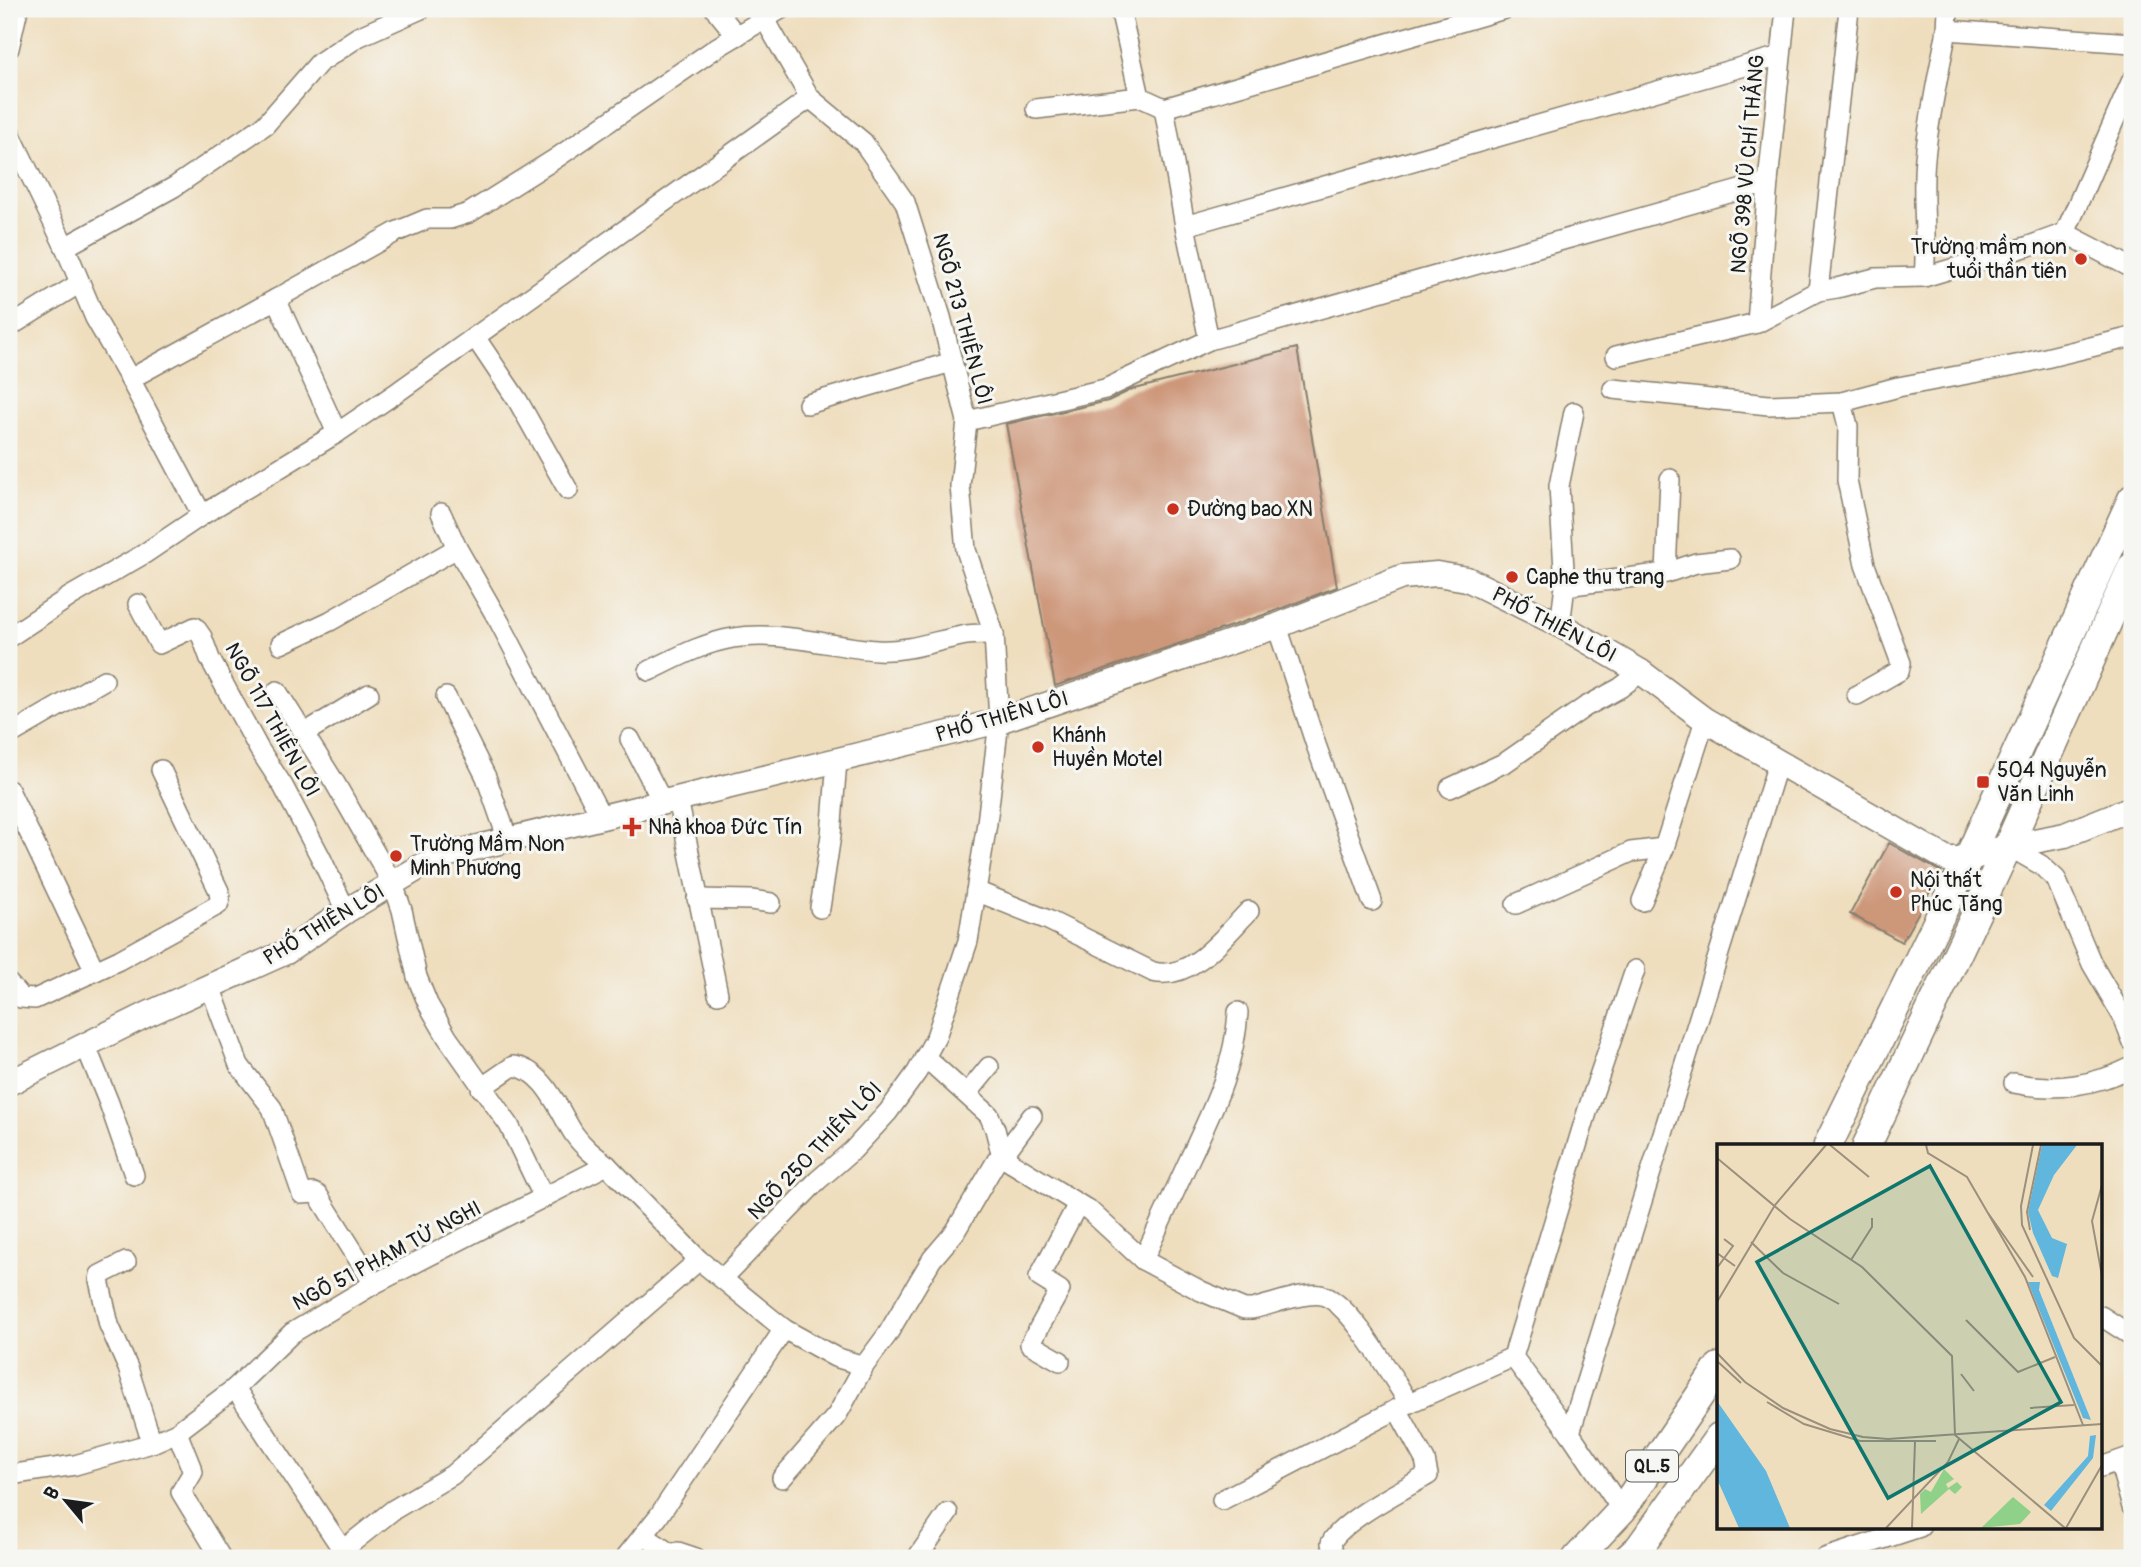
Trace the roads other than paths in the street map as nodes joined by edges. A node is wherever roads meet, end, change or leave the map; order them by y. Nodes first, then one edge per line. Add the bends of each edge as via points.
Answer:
1 (18, 9) edge
2 (421, 9) edge
3 (715, 9) edge
4 (781, 9) edge
5 (1120, 9) edge
6 (1505, 9) edge
7 (1786, 9) edge
8 (1849, 9) edge
9 (1948, 9) edge
10 (764, 18) junction
11 (1947, 30) junction
12 (737, 36) junction
13 (2132, 43) edge
14 (9, 48) edge
15 (1780, 56) junction
16 (2132, 80) edge
17 (810, 97) junction
18 (1140, 97) junction
19 (1164, 107) junction
20 (1036, 109) dead end
21 (9, 131) edge
22 (1768, 182) junction
23 (1185, 226) junction
24 (2065, 233) junction
25 (65, 247) junction
26 (2132, 268) edge
27 (1924, 277) junction
28 (80, 284) junction
29 (1818, 290) junction
30 (276, 299) junction
31 (1757, 323) junction
32 (9, 327) edge
33 (475, 337) junction
34 (2132, 337) edge
35 (1209, 340) junction
36 (1616, 356) dead end
37 (952, 362) junction
38 (130, 379) junction
39 (1613, 389) dead end
40 (1842, 402) junction
41 (808, 404) dead end
42 (1574, 412) dead end
43 (967, 421) junction
44 (337, 433) junction
45 (1670, 479) dead end
46 (568, 490) dead end
47 (2132, 499) edge
48 (441, 513) dead end
49 (202, 515) junction
50 (457, 548) junction
51 (1730, 559) dead end
52 (2132, 567) edge
53 (1666, 573) junction
54 (1565, 586) junction
55 (138, 604) dead end
56 (1560, 625) junction
57 (1277, 626) junction
58 (994, 634) junction
59 (9, 637) edge
60 (282, 645) dead end
61 (649, 671) dead end
62 (1641, 672) junction
63 (104, 680) dead end
64 (277, 691) dead end
65 (369, 694) dead end
66 (1857, 695) dead end
67 (446, 696) dead end
68 (1705, 720) junction
69 (999, 721) junction
70 (303, 734) junction
71 (9, 735) edge
72 (631, 739) dead end
73 (837, 761) junction
74 (1778, 763) junction
75 (162, 770) dead end
76 (1450, 788) dead end
77 (9, 790) edge
78 (670, 801) junction
79 (2132, 808) edge
80 (602, 818) junction
81 (508, 840) junction
82 (2008, 846) junction
83 (1664, 848) junction
84 (1968, 859) junction
85 (393, 884) junction
86 (976, 891) junction
87 (697, 899) junction
88 (1372, 901) dead end
89 (1642, 901) dead end
90 (771, 903) dead end
91 (1516, 904) dead end
92 (820, 908) dead end
93 (346, 911) junction
94 (1249, 911) dead end
95 (1635, 970) dead end
96 (95, 971) junction
97 (9, 984) edge
98 (210, 986) junction
99 (718, 994) dead end
100 (1238, 1012) dead end
101 (2132, 1041) edge
102 (85, 1044) junction
103 (925, 1058) junction
104 (989, 1067) dead end
105 (2132, 1067) edge
106 (9, 1083) edge
107 (2014, 1083) dead end
108 (481, 1088) junction
109 (968, 1094) junction
110 (1032, 1116) dead end
111 (1829, 1144) edge
112 (1867, 1144) edge
113 (1002, 1157) junction
114 (607, 1166) junction
115 (134, 1175) dead end
116 (544, 1198) junction
117 (1078, 1204) junction
118 (699, 1260) junction
119 (1143, 1260) junction
120 (126, 1262) dead end
121 (723, 1278) junction
122 (374, 1284) junction
123 (2102, 1317) edge
124 (784, 1329) junction
125 (2132, 1336) edge
126 (1513, 1357) junction
127 (1060, 1361) dead end
128 (864, 1366) junction
129 (1717, 1370) edge
130 (235, 1388) junction
131 (1403, 1406) junction
132 (177, 1432) junction
133 (1570, 1433) junction
134 (1717, 1440) edge
135 (152, 1443) junction
136 (2117, 1461) edge
137 (9, 1475) edge
138 (782, 1478) dead end
139 (1222, 1500) dead end
140 (2132, 1507) edge
141 (1622, 1510) junction
142 (948, 1513) dead end
143 (1917, 1528) edge
144 (643, 1535) junction
145 (346, 1554) edge
146 (1641, 1555) edge
147 (221, 1558) edge
148 (625, 1558) edge
149 (696, 1558) edge
150 (917, 1558) edge
151 (1334, 1558) edge
152 (1577, 1558) edge
153 (1825, 1558) edge

1 - 14 street
2 - 25 street via 358,37 319,63 265,125 174,187
3 - 12 street
4 - 10 street
5 - 18 street
6 - 19 street
7 - 15 street, NGÕ 398 VŨ CHÍ THẮNG
8 - 29 street
9 - 11 street
10 - 12 street
10 - 17 street, NGÕ 213 THIÊN LÔI
11 - 13 street
11 - 27 street via 1925,157
12 - 30 street via 468,213 427,219 396,232
15 - 22 street, NGÕ 398 VŨ CHÍ THẮNG
15 - 23 street
16 - 24 street
17 - 33 street
17 - 37 street, NGÕ 213 THIÊN LÔI via 863,142 905,202
18 - 19 street
18 - 20 street
19 - 23 street
21 - 25 street
22 - 31 street, NGÕ 398 VŨ CHÍ THẮNG
22 - 35 street
23 - 35 street
24 - 26 street
24 - 27 street
25 - 28 street
27 - 29 street via 1875,278
28 - 32 street
28 - 38 street
29 - 31 street
30 - 38 street
30 - 44 street
31 - 36 street
33 - 44 street
33 - 46 street via 518,401
34 - 40 street
35 - 43 street via 1105,389
37 - 41 street
37 - 43 street, NGÕ 213 THIÊN LÔI
38 - 49 street
39 - 40 street via 1769,405
40 - 66 street via 1848,426 1847,480 1865,565 1901,663 1899,671
42 - 54 street via 1559,486
43 - 58 street, NGÕ 213 THIÊN LÔI via 960,486 966,550
44 - 49 street
45 - 53 street
47 - 84 highway
48 - 50 street
49 - 59 street
50 - 60 street
50 - 80 street
51 - 53 street
52 - 82 highway
53 - 54 street
54 - 56 street
55 - 93 street, NGÕ 117 THIÊN LÔI via 159,644 195,627 202,636 210,659 283,786
56 - 57 main road, PHỐ THIÊN LÔI via 1467,579 1437,574 1402,577
56 - 62 main road, PHỐ THIÊN LÔI
57 - 69 main road, PHỐ THIÊN LÔI
57 - 88 street
58 - 61 street via 878,651 786,638 735,637 702,646
58 - 69 street, NGÕ 213 THIÊN LÔI
62 - 68 main road, PHỐ THIÊN LÔI
62 - 76 street via 1506,762
63 - 71 street
64 - 70 street
65 - 70 street
67 - 81 street via 486,777
68 - 74 main road, PHỐ THIÊN LÔI
68 - 83 street
69 - 73 main road, PHỐ THIÊN LÔI
69 - 86 street, NGÕ 250 THIÊN LÔI
70 - 85 street
72 - 78 street
73 - 78 main road, PHỐ THIÊN LÔI
73 - 92 street
74 - 84 main road, PHỐ THIÊN LÔI via 1947,859
74 - 133 street
75 - 96 street via 220,899 210,911
77 - 96 street
78 - 80 main road, PHỐ THIÊN LÔI
78 - 87 street via 688,844
79 - 82 main road via 2065,835
80 - 81 main road, PHỐ THIÊN LÔI
81 - 85 main road, PHỐ THIÊN LÔI via 437,857
82 - 84 main road
82 - 101 street via 2056,878 2092,964
82 - 112 highway
83 - 89 street
83 - 91 street via 1631,852
84 - 111 highway
85 - 93 main road, PHỐ THIÊN LÔI
85 - 108 street via 428,1004
86 - 94 street via 1163,975 1195,963
86 - 103 street, NGÕ 250 THIÊN LÔI via 968,942
87 - 90 street
87 - 99 street
93 - 98 main road, PHỐ THIÊN LÔI via 286,952
95 - 126 street
96 - 97 street via 35,999 21,998
98 - 102 main road, PHỐ THIÊN LÔI
98 - 122 street via 239,1065 272,1108 302,1194 318,1195
100 - 119 street via 1234,1047 1220,1094
102 - 106 main road, PHỐ THIÊN LÔI
102 - 115 street
103 - 109 street
103 - 121 street, NGÕ 250 THIÊN LÔI via 888,1112
104 - 109 street
105 - 107 street via 2075,1086 2038,1088
108 - 114 street via 513,1066 524,1067 576,1136
108 - 116 street via 509,1125
109 - 113 street via 989,1115
110 - 113 street
113 - 117 street
113 - 128 street
114 - 116 street, NGÕ 51 PHẠM TỬ NGHI
114 - 118 street
116 - 122 street, NGÕ 51 PHẠM TỬ NGHI
117 - 119 street
117 - 127 street via 1039,1278 1060,1290 1030,1344
118 - 121 street
118 - 145 street via 452,1475 393,1510
119 - 131 street via 1244,1309 1308,1295 1322,1295 1337,1303 1372,1345
120 - 135 street via 100,1275 99,1280 109,1325
121 - 124 street
122 - 130 street, NGÕ 51 PHẠM TỬ NGHI via 292,1333
123 - 125 street
124 - 128 street via 835,1357
124 - 144 street
126 - 131 street
126 - 133 street
128 - 138 street via 837,1415
129 - 141 highway, QL.5
130 - 132 street, NGÕ 51 PHẠM TỬ NGHI
130 - 145 street
131 - 139 street
131 - 151 street via 1428,1475 1341,1530 1331,1543
132 - 135 street, NGÕ 51 PHẠM TỬ NGHI
132 - 147 street via 193,1472 181,1492
133 - 141 street
134 - 146 highway, QL.5
135 - 137 street, NGÕ 51 PHẠM TỬ NGHI via 75,1465
136 - 140 street
141 - 152 highway, QL.5
142 - 150 street
143 - 153 street
144 - 148 street
144 - 149 street via 671,1554

